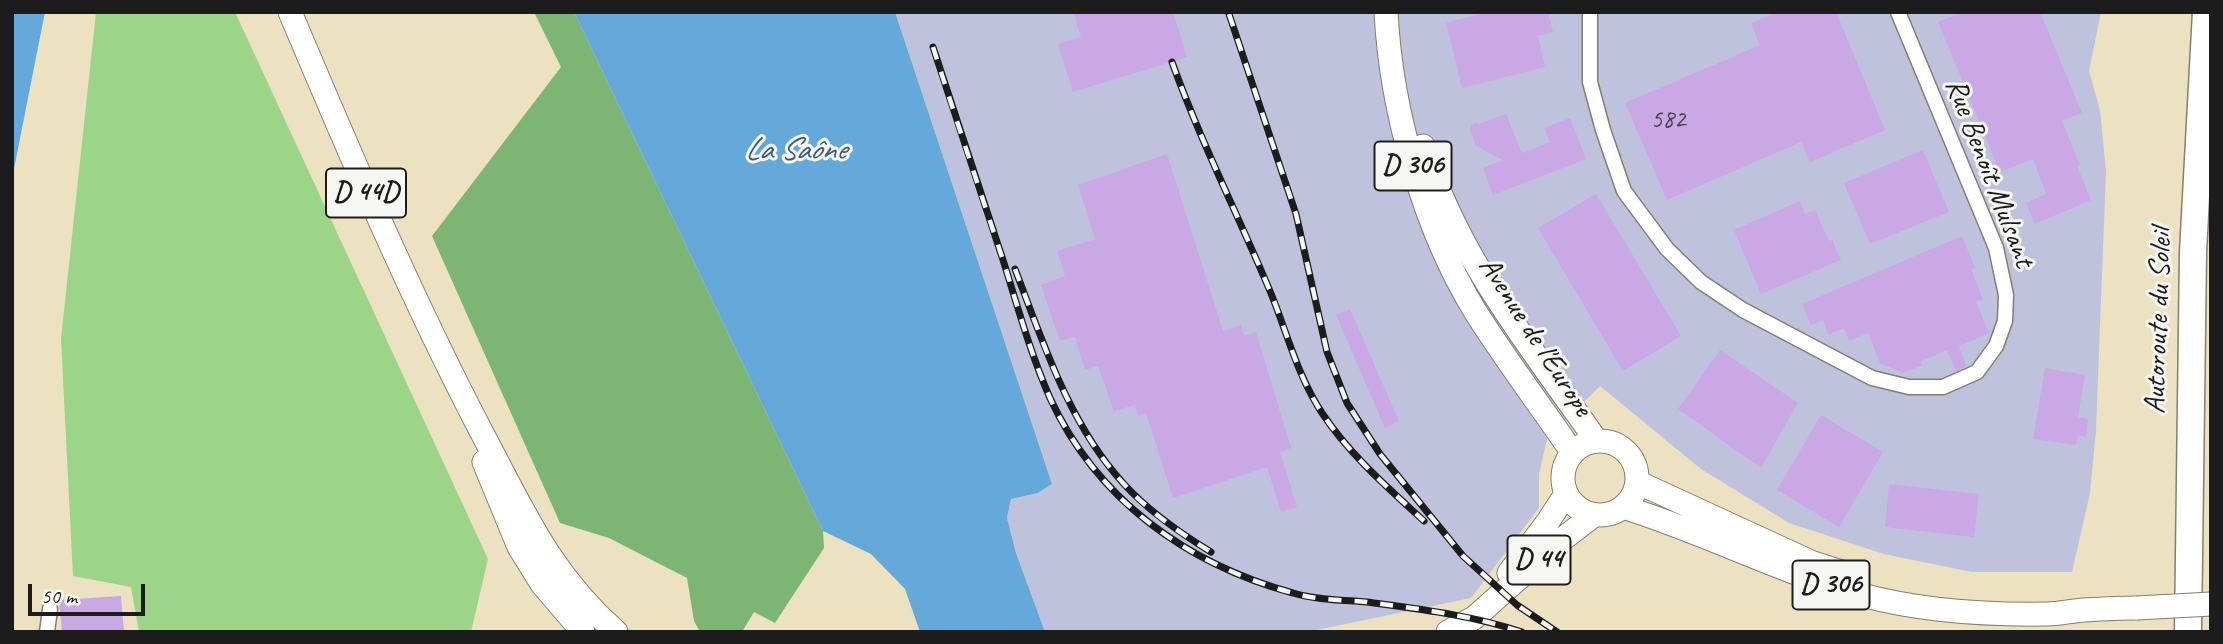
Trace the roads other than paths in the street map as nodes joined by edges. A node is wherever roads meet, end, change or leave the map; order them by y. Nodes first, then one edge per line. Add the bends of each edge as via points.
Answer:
1 (290, 12) edge
2 (1386, 12) edge
3 (1399, 12) edge
4 (1590, 12) edge
5 (1898, 12) edge
6 (2206, 12) edge
7 (450, 371) junction
8 (1596, 440) junction
9 (1572, 452) junction
10 (1637, 482) junction
11 (1566, 494) junction
12 (1623, 508) junction
13 (1594, 515) junction
14 (2211, 604) edge
15 (1485, 607) junction
16 (50, 609) dead end
17 (2060, 610) junction
18 (47, 632) edge
19 (583, 632) edge
20 (616, 632) edge
21 (1448, 632) edge
22 (2188, 632) edge

1 - 7 main road, D 44D via 369,201
2 - 9 main road, Avenue de l'Europe / D 306 via 1388,52 1405,138 1434,226 1474,310
3 - 8 main road, Avenue de l'Europe / D 306 via 1418,129 1458,235 1488,287
4 - 5 street, Rue Benoît Mulsant via 1591,82 1603,130 1623,191 1667,249 1701,282 1743,310 1872,378 1909,387 1943,387 1977,372 1996,346 2005,321 2006,295 1996,248
6 - 22 highway, Autoroute du Soleil via 2193,253
7 - 19 main road, D 44D via 519,547 542,584
7 - 20 main road, D 44D via 541,546 582,600
8 - 9 main road
8 - 10 main road via 1607,440 1627,451
9 - 11 main road via 1563,472
10 - 12 main road
10 - 17 main road, D 306 via 1813,563 1864,580 1919,593
11 - 13 main road via 1577,508
11 - 15 main road, D 44
12 - 13 main road
12 - 17 main road, D 306 via 1865,596 1991,614
13 - 15 main road, D 44
14 - 17 main road, D 306, bridge
15 - 21 main road, D 44
16 - 18 street

